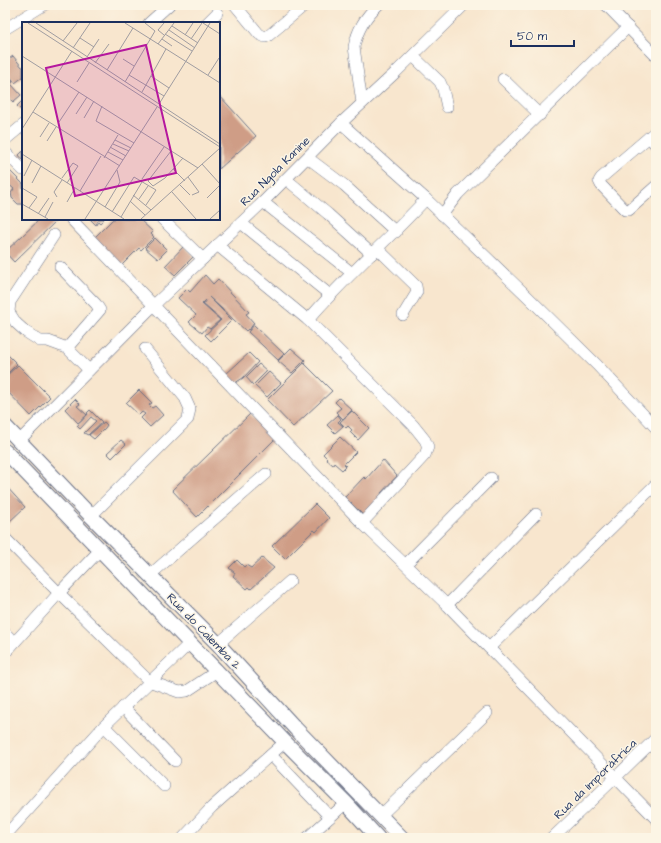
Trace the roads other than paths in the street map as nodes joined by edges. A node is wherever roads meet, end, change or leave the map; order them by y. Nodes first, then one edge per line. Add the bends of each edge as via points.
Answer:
1 (44, 5) edge
2 (169, 5) edge
3 (235, 5) edge
4 (306, 5) edge
5 (378, 5) edge
6 (606, 5) edge
7 (460, 7) edge
8 (217, 13) dead end
9 (149, 22) edge
10 (208, 22) edge
11 (6, 25) edge
12 (628, 27) junction
13 (654, 52) edge
14 (413, 56) junction
15 (503, 79) dead end
16 (362, 103) junction
17 (447, 106) dead end
18 (540, 115) junction
19 (341, 123) junction
20 (22, 126) edge
21 (654, 138) edge
22 (5, 140) edge
23 (5, 152) edge
24 (308, 158) junction
25 (22, 169) edge
26 (286, 179) junction
27 (656, 186) edge
28 (426, 199) junction
29 (263, 202) junction
30 (442, 215) junction
31 (72, 220) edge
32 (163, 220) edge
33 (241, 223) junction
34 (396, 232) junction
35 (54, 235) dead end
36 (217, 245) junction
37 (375, 252) junction
38 (203, 259) junction
39 (60, 267) dead end
40 (352, 273) junction
41 (330, 295) junction
42 (154, 305) junction
43 (403, 315) dead end
44 (308, 320) junction
45 (67, 348) junction
46 (145, 349) dead end
47 (89, 370) junction
48 (5, 426) edge
49 (656, 428) edge
50 (19, 441) junction
51 (5, 453) edge
52 (266, 474) dead end
53 (491, 478) dead end
54 (654, 486) dead end
55 (536, 514) dead end
56 (91, 516) junction
57 (362, 523) junction
58 (5, 538) edge
59 (100, 550) junction
60 (406, 564) junction
61 (150, 575) junction
62 (290, 582) dead end
63 (58, 593) junction
64 (447, 605) junction
65 (5, 633) edge
66 (14, 642) junction
67 (190, 643) junction
68 (218, 644) junction
69 (489, 648) junction
70 (5, 653) edge
71 (217, 671) junction
72 (149, 681) junction
73 (123, 707) junction
74 (487, 713) dead end
75 (104, 726) junction
76 (656, 738) edge
77 (285, 742) junction
78 (271, 754) junction
79 (175, 761) dead end
80 (615, 778) junction
81 (164, 786) dead end
82 (346, 802) junction
83 (380, 816) junction
84 (330, 817) junction
85 (656, 818) edge
86 (5, 836) edge
87 (183, 838) edge
88 (307, 838) edge
89 (378, 838) edge
90 (402, 838) edge
91 (552, 838) edge

1 - 11 street
2 - 9 street
3 - 4 street via 259,34 265,37
5 - 16 street via 361,26 354,47
6 - 12 street
7 - 14 street, Rua Ngola Kanine
8 - 10 street
12 - 13 street
12 - 18 street
14 - 16 street, Rua Ngola Kanine
14 - 17 street via 440,82
15 - 18 street
16 - 19 street, Rua Ngola Kanine
18 - 30 street via 458,194
19 - 24 street, Rua Ngola Kanine
19 - 28 street
20 - 22 street
21 - 27 street via 599,181 625,210 629,210
23 - 25 street
24 - 26 street, Rua Ngola Kanine
24 - 34 street via 344,185
26 - 29 street, Rua Ngola Kanine
26 - 37 street
28 - 30 street
28 - 34 street
29 - 33 street, Rua Ngola Kanine
29 - 40 street
30 - 49 street via 597,365
31 - 42 street
32 - 38 street
33 - 36 street, Rua Ngola Kanine
33 - 41 street
34 - 37 street
35 - 45 street via 10,302 9,312 16,323 40,341 48,341
36 - 38 street, Rua Ngola Kanine
36 - 44 street
37 - 40 street
37 - 43 street via 416,286 417,292
38 - 42 street, Rua Ngola Kanine
39 - 45 street via 100,310
40 - 41 street
41 - 44 street
42 - 47 street, Rua Ngola Kanine
42 - 57 street
44 - 57 street via 412,425 428,447 425,455
45 - 47 street
46 - 56 street via 185,398 190,409 188,419
47 - 50 street, Rua Ngola Kanine
48 - 50 main road, Rua do Calemba 2
50 - 56 main road, Rua do Calemba 2
51 - 59 main road, Rua do Calemba 2
52 - 61 street
53 - 60 street
54 - 69 street
55 - 64 street
56 - 61 main road, Rua do Calemba 2
57 - 60 street
58 - 63 street
59 - 63 street
59 - 67 main road, Rua do Calemba 2
60 - 64 street
61 - 68 main road, Rua do Calemba 2
62 - 68 street
63 - 66 street
63 - 72 street
64 - 69 street
65 - 66 street
66 - 70 street
67 - 71 main road, Rua do Calemba 2
67 - 72 street
68 - 83 main road, Rua do Calemba 2
69 - 80 street
71 - 72 street via 187,691 179,692
71 - 77 main road, Rua do Calemba 2
72 - 73 street
73 - 75 street
73 - 79 street
74 - 83 street
75 - 81 street
75 - 86 street
76 - 80 street, Rua da Imporáfrica
77 - 78 street
77 - 82 main road, Rua do Calemba 2
78 - 84 street
78 - 87 street via 212,807
80 - 85 street
80 - 91 street, Rua da Imporáfrica
82 - 84 street
82 - 89 main road, Rua do Calemba 2
83 - 90 main road, Rua do Calemba 2
84 - 88 street

